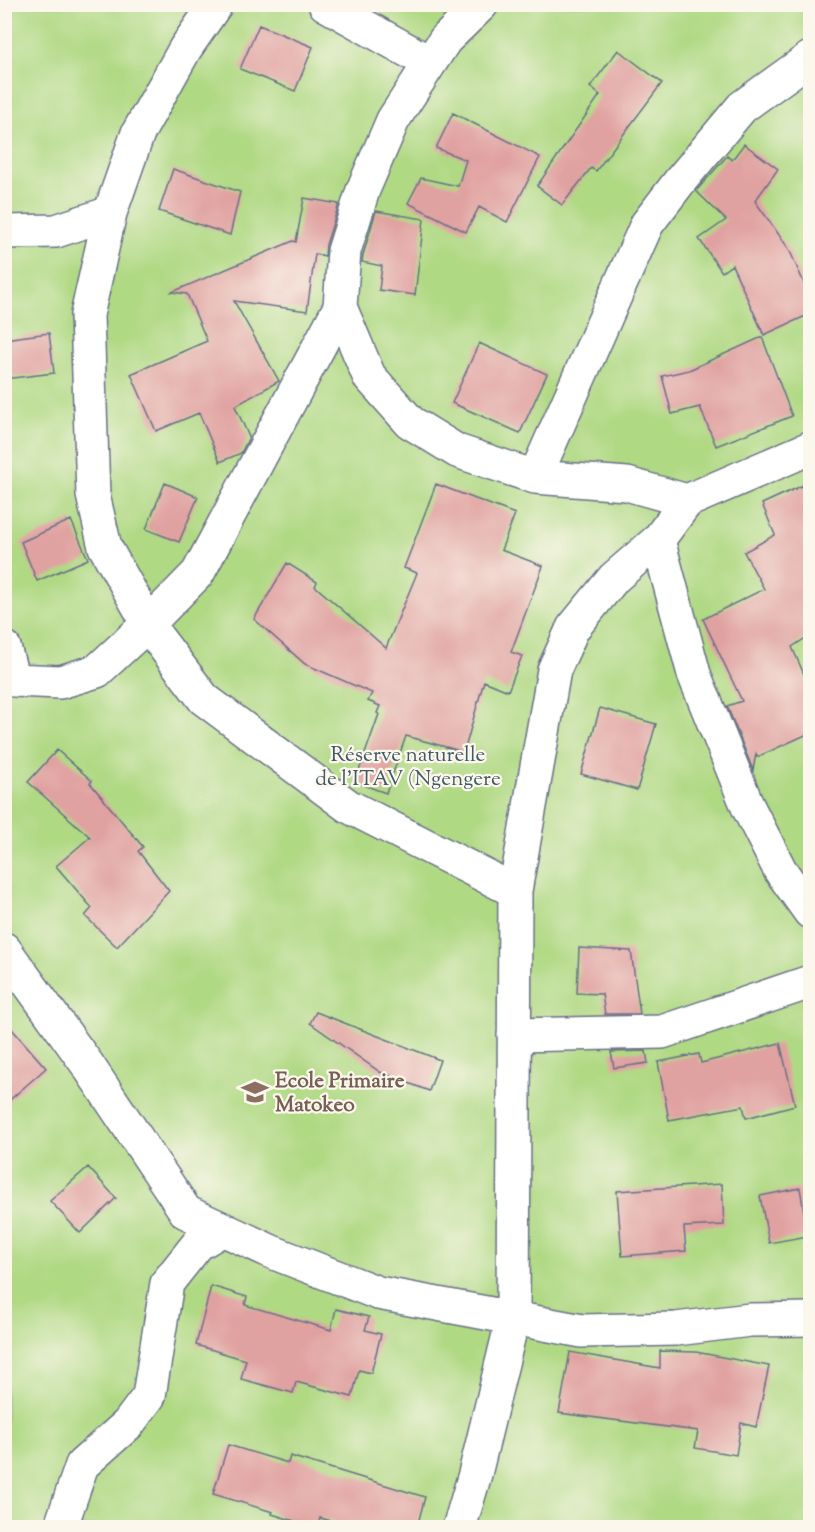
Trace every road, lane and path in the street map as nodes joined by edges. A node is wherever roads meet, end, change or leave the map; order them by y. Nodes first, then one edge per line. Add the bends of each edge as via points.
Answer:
1 (216, 4) edge
2 (325, 4) edge
3 (482, 4) edge
4 (810, 58) edge
5 (430, 63) junction
6 (110, 213) junction
7 (4, 232) edge
8 (340, 307) junction
9 (810, 448) edge
10 (535, 477) junction
11 (687, 501) junction
12 (658, 540) junction
13 (148, 624) junction
14 (4, 647) edge
15 (515, 891) junction
16 (810, 912) edge
17 (4, 950) edge
18 (810, 982) edge
19 (514, 1035) junction
20 (223, 1229) junction
21 (513, 1318) junction
22 (810, 1319) edge
23 (62, 1527) edge
24 (459, 1527) edge

1 - 6 street via 185,49 138,133
2 - 5 street
3 - 5 street via 445,40
4 - 10 street via 742,107 647,224
5 - 8 street via 393,120 363,190 344,251
6 - 7 street via 56,231
6 - 13 street via 87,315 93,495 105,547
8 - 10 street via 369,376 410,422 457,451
8 - 13 street via 198,573
9 - 11 street
10 - 11 street via 627,484
11 - 12 street
12 - 15 street via 614,578 573,628 554,670
12 - 16 street via 694,674 743,797 780,870
13 - 14 street via 97,671 60,682 13,680
13 - 15 street via 204,699 348,806
15 - 19 street
17 - 20 street via 87,1064 186,1212
18 - 19 street via 662,1032
19 - 21 street
20 - 21 street via 378,1293
20 - 23 street via 198,1244 167,1283 149,1396 128,1424 82,1465
21 - 22 street via 582,1331
21 - 24 street

